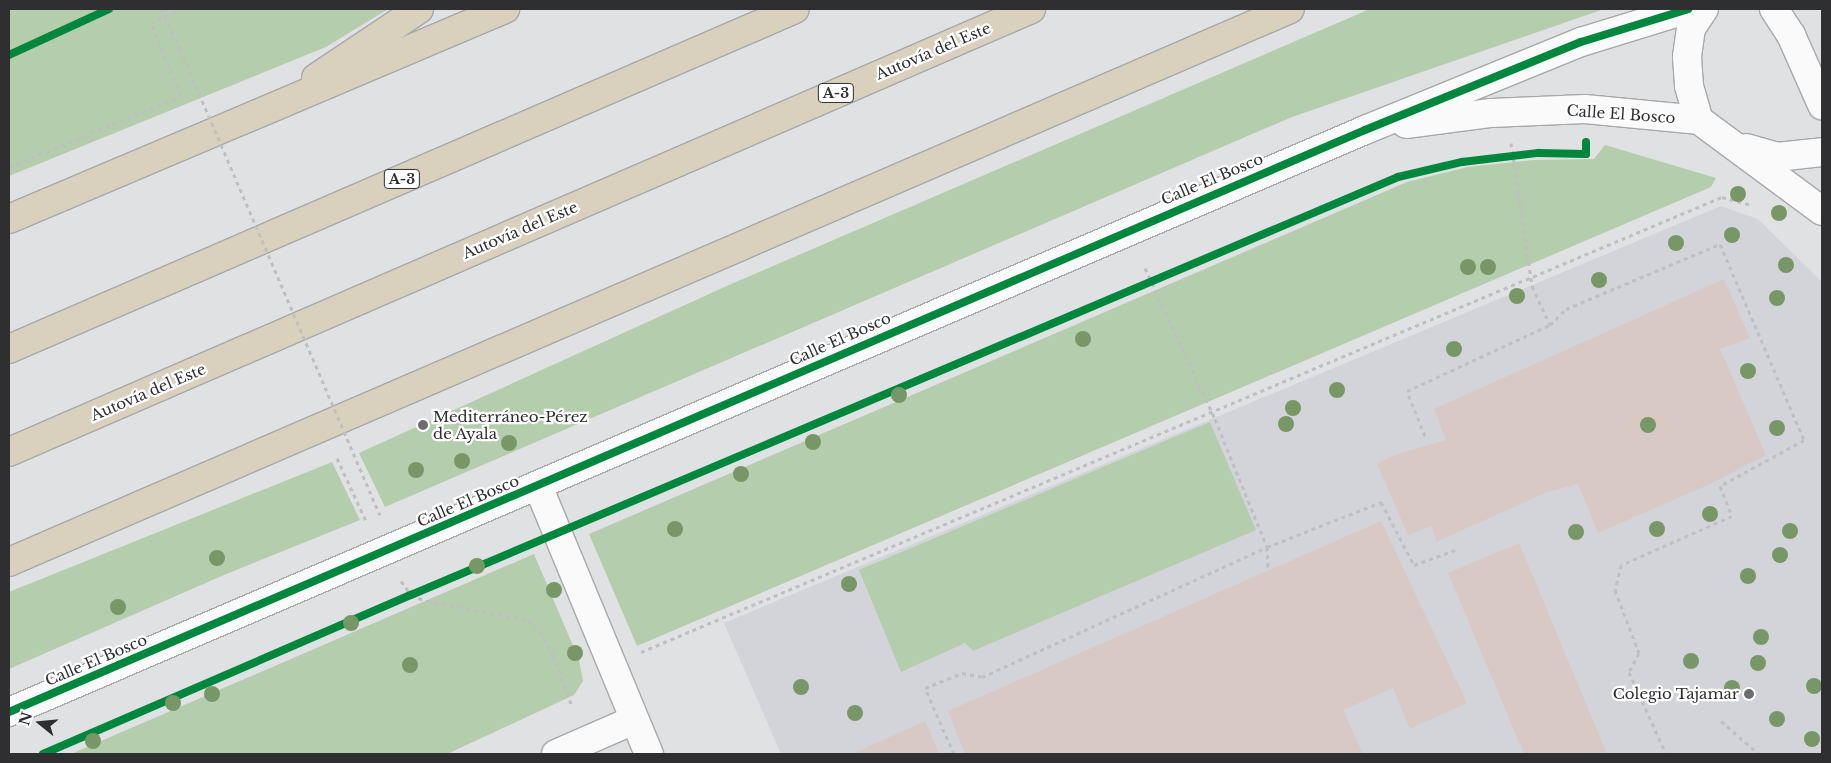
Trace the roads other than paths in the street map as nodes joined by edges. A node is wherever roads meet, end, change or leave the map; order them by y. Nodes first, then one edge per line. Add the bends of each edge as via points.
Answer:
1 (419, 9) edge
2 (513, 9) edge
3 (795, 9) edge
4 (1031, 9) edge
5 (1290, 9) edge
6 (1688, 9) edge
7 (1704, 9) edge
8 (1774, 9) edge
9 (495, 13) edge
10 (1822, 105) edge
11 (264, 113) junction
12 (1699, 120) junction
13 (1365, 130) junction
14 (1733, 144) junction
15 (1822, 152) edge
16 (1822, 211) edge
17 (9, 219) edge
18 (9, 349) edge
19 (9, 452) edge
20 (538, 486) junction
21 (9, 562) edge
22 (9, 712) edge
23 (634, 720) junction
24 (556, 754) edge
25 (650, 754) edge

1 - 11 highway
2 - 9 highway
3 - 18 highway, A-3
4 - 19 highway, Autovía del Este / A-3
5 - 21 highway
6 - 13 street, Calle El Bosco via 1581,42
7 - 12 street via 1691,28 1687,57 1689,86
8 - 10 street via 1791,35
9 - 11 highway
11 - 17 highway
12 - 13 street, Calle El Bosco via 1585,109 1491,113
12 - 14 street
13 - 20 street, Calle El Bosco
14 - 15 street via 1777,157
14 - 16 street
20 - 22 street, Calle El Bosco
20 - 23 street
23 - 24 street
23 - 25 street

